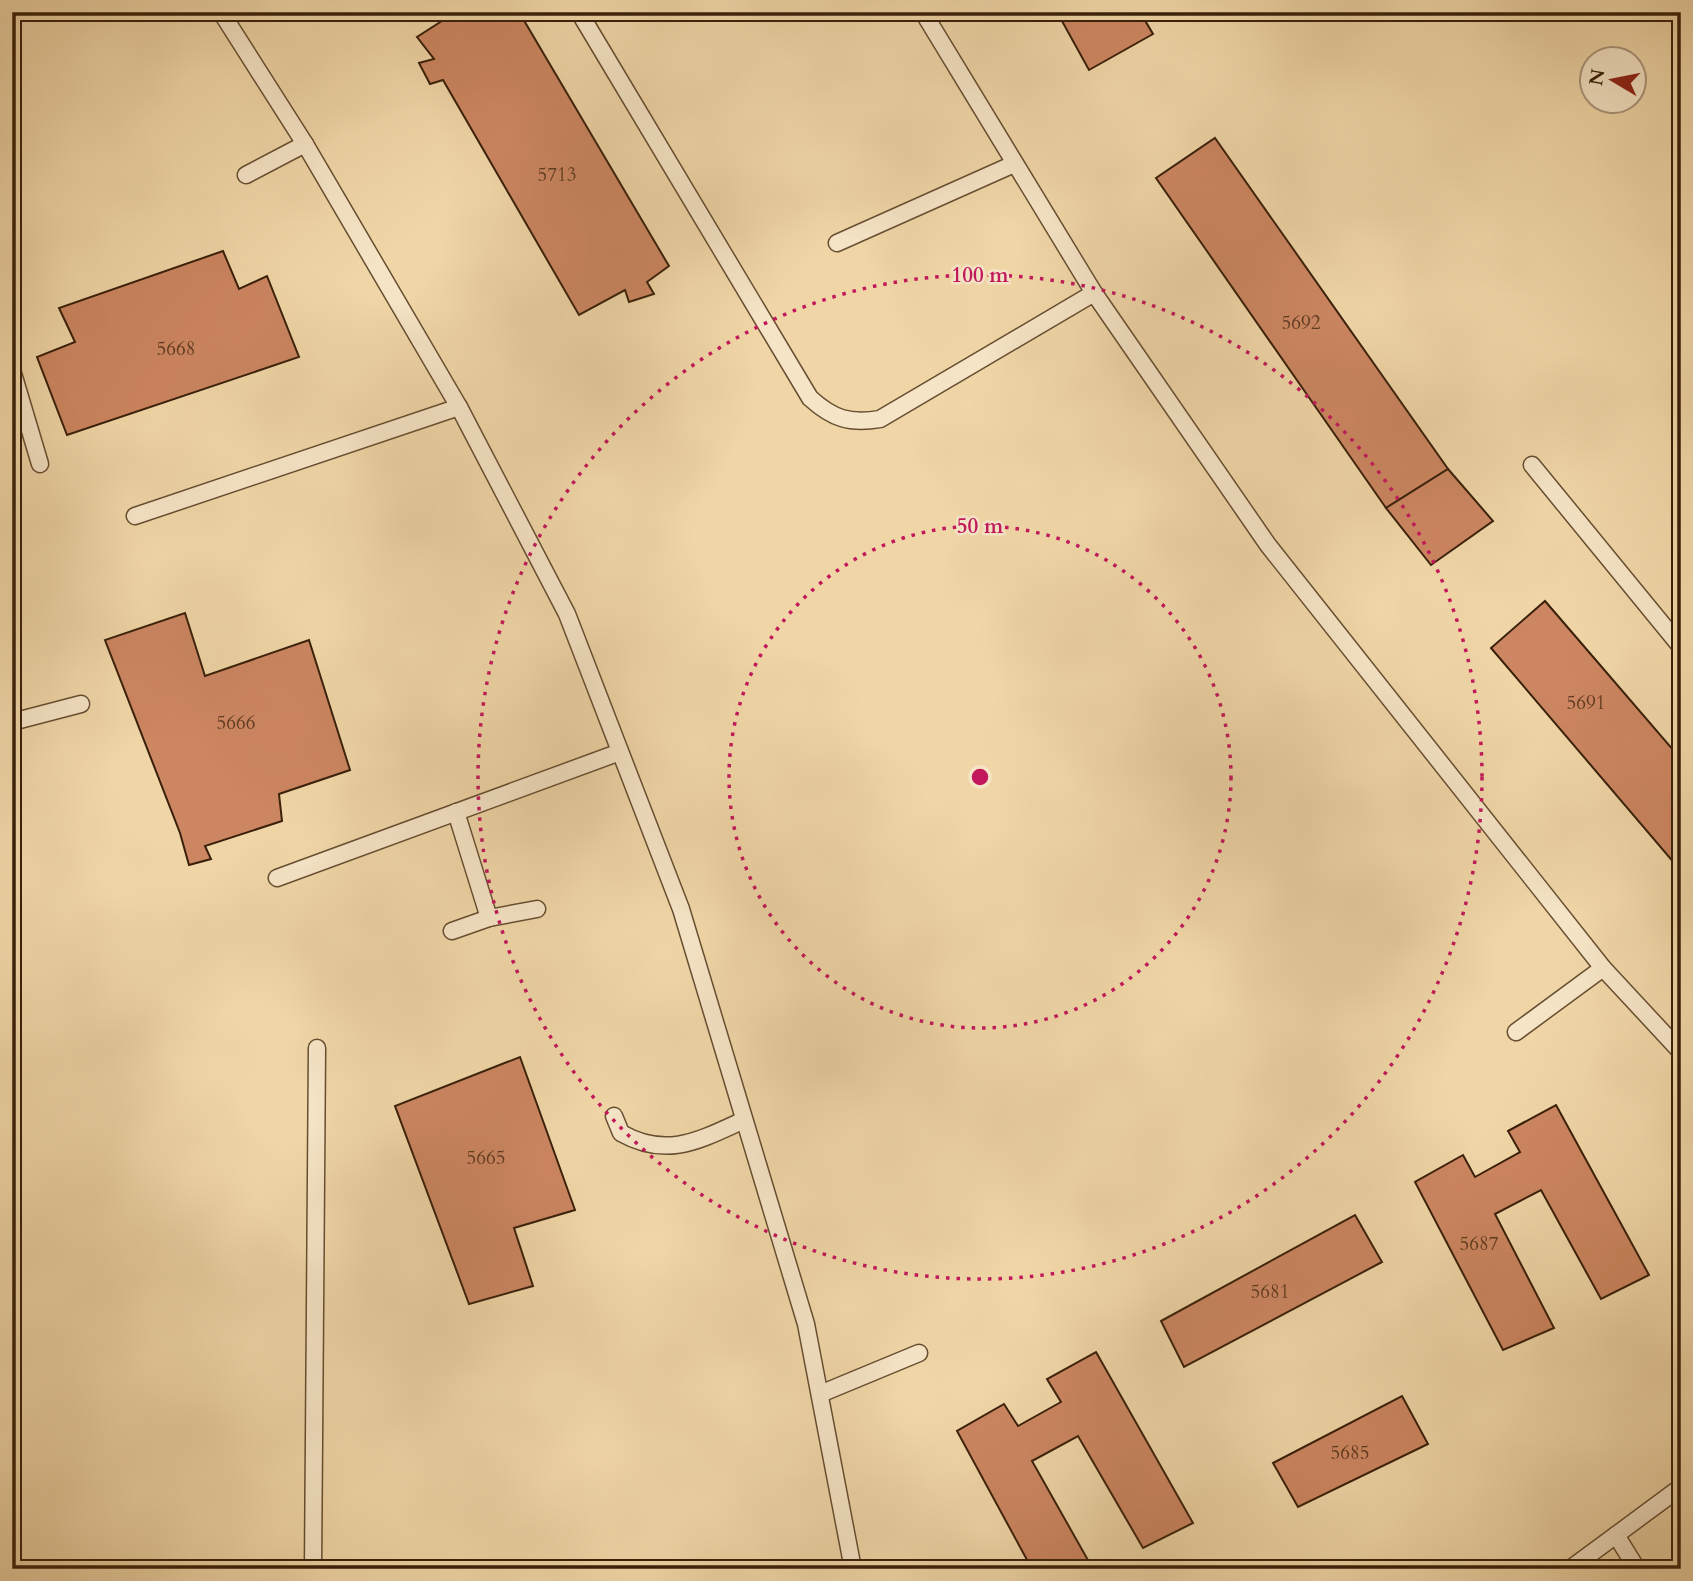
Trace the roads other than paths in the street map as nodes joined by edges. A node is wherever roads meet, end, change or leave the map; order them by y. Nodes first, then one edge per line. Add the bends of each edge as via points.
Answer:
1 (221, 12) edge
2 (579, 12) edge
3 (923, 12) edge
4 (305, 144) junction
5 (1014, 164) junction
6 (246, 174) dead end
7 (836, 243) dead end
8 (1094, 293) junction
9 (12, 370) edge
10 (459, 407) junction
11 (40, 464) dead end
12 (1532, 466) dead end
13 (135, 516) dead end
14 (1681, 647) edge
15 (81, 704) dead end
16 (12, 722) edge
17 (620, 752) junction
18 (456, 812) junction
19 (277, 878) dead end
20 (537, 909) dead end
21 (489, 918) junction
22 (452, 931) dead end
23 (1603, 968) junction
24 (1516, 1032) dead end
25 (317, 1048) dead end
26 (1681, 1052) edge
27 (614, 1116) dead end
28 (744, 1121) junction
29 (919, 1353) dead end
30 (820, 1394) junction
31 (1681, 1487) edge
32 (1616, 1535) junction
33 (313, 1569) edge
34 (853, 1569) edge
35 (1570, 1569) edge
36 (1637, 1569) edge

1 - 4 lane
2 - 8 lane via 810,398 826,412 860,422 880,419
3 - 5 lane
4 - 6 lane
4 - 10 lane
5 - 7 lane
5 - 8 lane
8 - 23 lane via 1268,545
9 - 11 lane
10 - 13 lane
10 - 17 lane via 567,614
12 - 14 lane
15 - 16 lane
17 - 18 lane
17 - 28 lane via 681,909
18 - 19 lane
18 - 21 lane
20 - 21 lane
21 - 22 lane
23 - 24 lane
23 - 26 lane
25 - 33 lane
27 - 28 lane via 621,1133 638,1143 661,1147 690,1144
28 - 30 lane via 806,1324
29 - 30 lane
30 - 34 lane
31 - 32 lane
32 - 35 lane
32 - 36 lane

